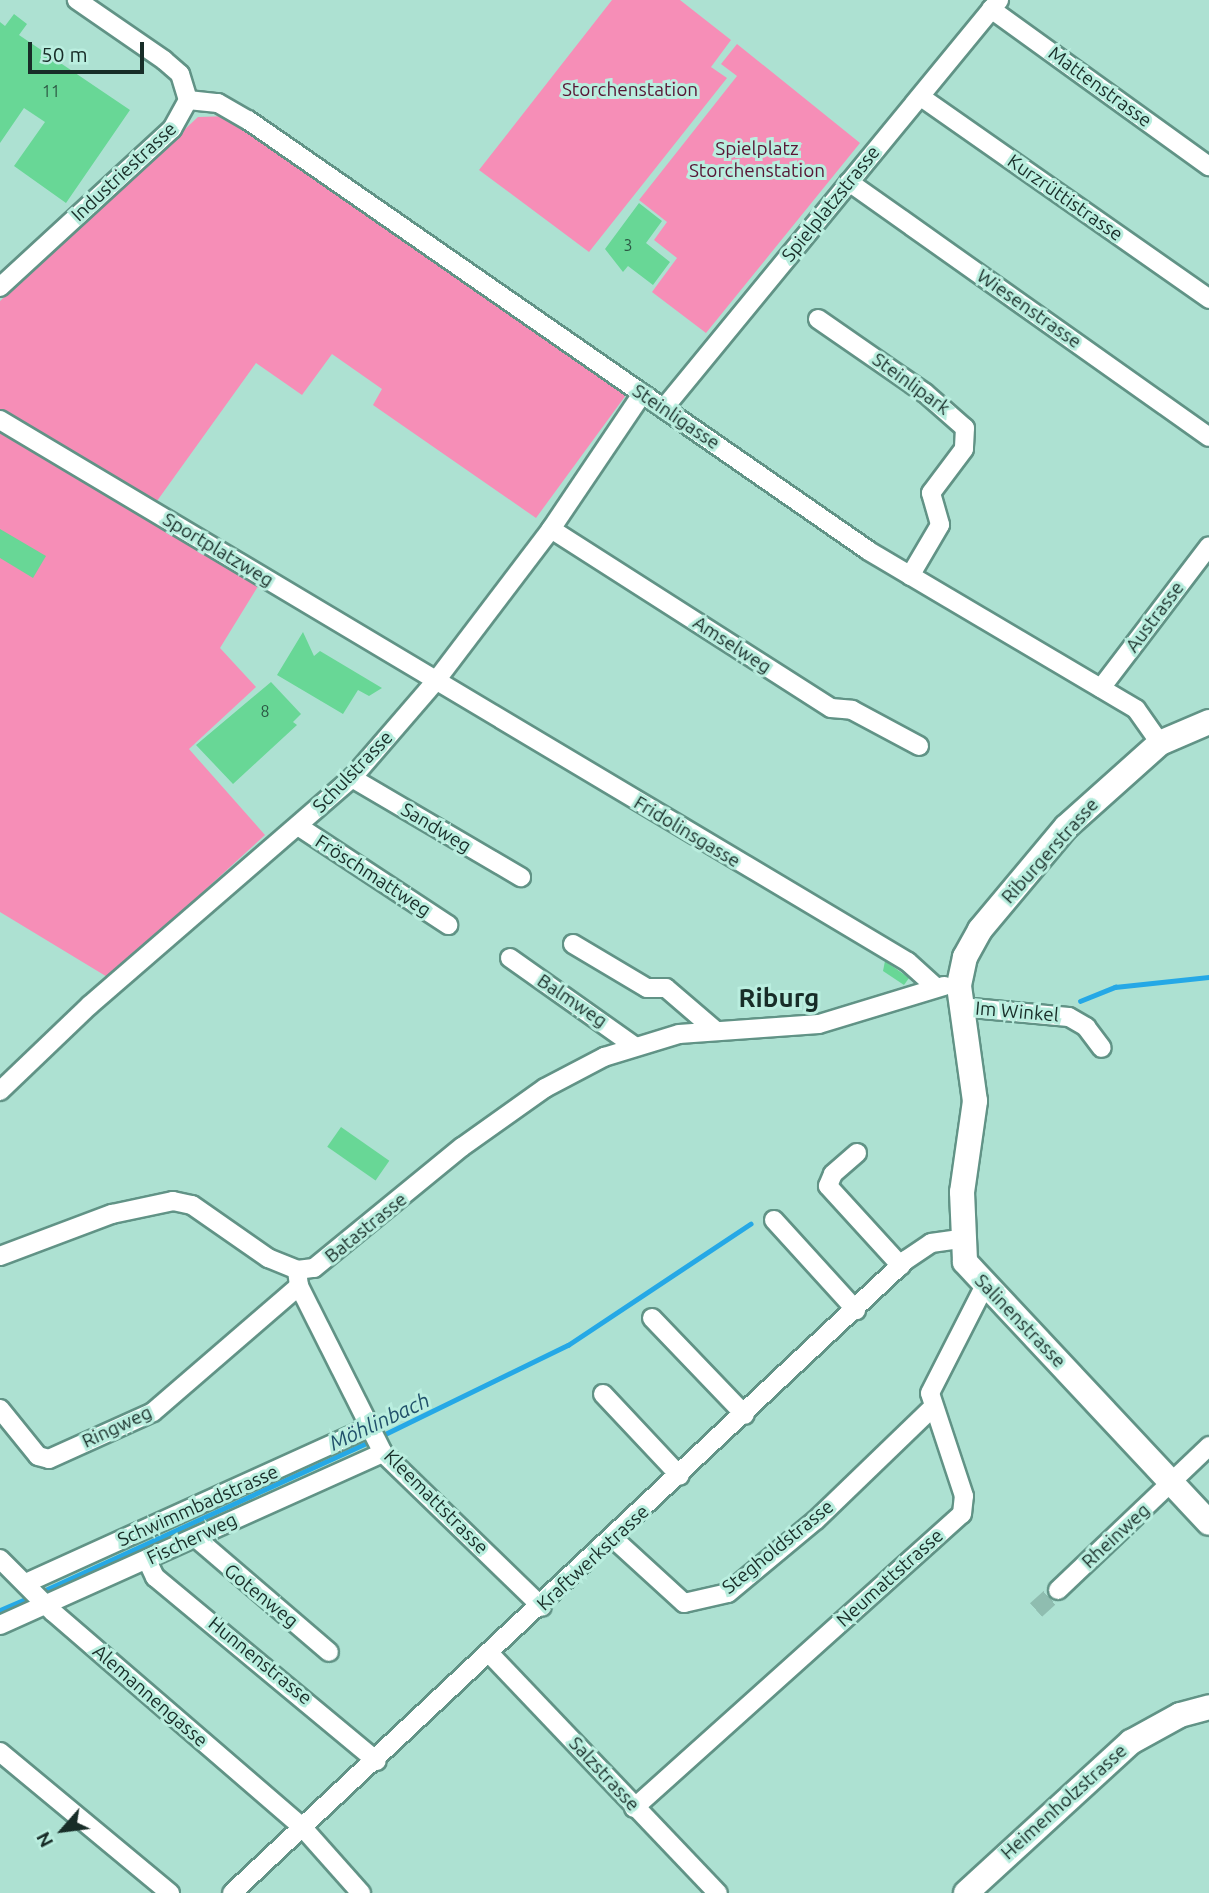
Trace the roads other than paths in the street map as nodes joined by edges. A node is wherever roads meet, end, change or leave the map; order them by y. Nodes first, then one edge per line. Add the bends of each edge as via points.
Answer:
1 (77, 0) edge
2 (995, 5) edge
3 (921, 97) junction
4 (188, 100) junction
5 (1209, 166) edge
6 (849, 182) junction
7 (0, 287) edge
8 (1209, 299) edge
9 (818, 319) dead end
10 (642, 394) junction
11 (664, 408) junction
12 (0, 420) edge
13 (1209, 437) edge
14 (551, 529) junction
15 (1209, 546) edge
16 (910, 576) junction
17 (435, 682) junction
18 (1101, 688) junction
19 (1209, 722) edge
20 (1160, 743) junction
21 (919, 746) dead end
22 (352, 778) junction
23 (298, 827) junction
24 (520, 877) dead end
25 (448, 925) dead end
26 (573, 944) dead end
27 (510, 958) dead end
28 (952, 993) junction
29 (715, 1030) junction
30 (633, 1045) junction
31 (1102, 1048) dead end
32 (0, 1091) edge
33 (857, 1153) dead end
34 (774, 1220) dead end
35 (960, 1239) junction
36 (0, 1256) edge
37 (901, 1266) junction
38 (298, 1278) junction
39 (984, 1287) junction
40 (856, 1310) junction
41 (652, 1318) dead end
42 (603, 1394) dead end
43 (932, 1408) junction
44 (0, 1409) edge
45 (745, 1415) junction
46 (370, 1427) junction
47 (1209, 1446) edge
48 (383, 1452) junction
49 (680, 1476) junction
50 (1174, 1482) junction
51 (1209, 1522) edge
52 (196, 1538) junction
53 (614, 1539) junction
54 (0, 1559) edge
55 (147, 1560) junction
56 (26, 1583) junction
57 (1058, 1590) tunnel mouth
58 (46, 1605) junction
59 (542, 1607) junction
60 (0, 1625) edge
61 (329, 1652) dead end
62 (492, 1655) junction
63 (1209, 1707) edge
64 (0, 1752) edge
65 (377, 1761) junction
66 (635, 1808) junction
67 (304, 1829) junction
68 (170, 1893) edge
69 (233, 1893) edge
70 (361, 1893) edge
71 (718, 1893) edge
72 (966, 1893) edge

1 - 4 street, Industriestrasse via 180,74
2 - 3 street, Spielplatzstrasse
2 - 5 street, Mattenstrasse
3 - 6 street, Spielplatzstrasse
3 - 8 street, Kurzrüttistrasse
4 - 7 street, Industriestrasse via 172,129
4 - 10 street, Steinligasse via 218,103 248,120
6 - 11 street, Spielplatzstrasse
6 - 13 street, Wiesenstrasse
9 - 16 street, Steinlipark via 925,393 965,428 964,449 931,493 940,525
10 - 11 street, Steinligasse
10 - 14 street, Schulstrasse
11 - 16 street, Steinligasse
12 - 17 street, Sportplatzweg
14 - 17 street, Schulstrasse
14 - 21 street, Amselweg via 831,708 852,710
15 - 18 street, Austrasse
16 - 18 street, Steinligasse
17 - 22 street, Schulstrasse
17 - 28 street, Fridolinsgasse via 908,962
18 - 20 street, Steinligasse via 1136,709
19 - 20 street, Riburgerstrasse
20 - 28 street, Riburgerstrasse via 1066,827 1015,887 971,944
22 - 23 street, Schulstrasse
22 - 24 street, Sandweg
23 - 25 street, Fröschmattweg
23 - 32 street, Schulstrasse via 90,1005
26 - 29 street via 647,988 666,988
27 - 30 street, Balmweg
28 - 29 street, Batastrasse via 819,1024
28 - 31 street, Im Winkel via 1069,1017 1086,1027
28 - 35 street, Salinenstrasse via 975,1101
29 - 30 street, Batastrasse
30 - 38 street, Batastrasse via 545,1088 462,1147 327,1261
33 - 37 street via 833,1174 828,1186
34 - 40 street
35 - 37 street, Kraftwerkstrasse via 931,1243
35 - 39 street, Salinenstrasse via 965,1262
36 - 38 street via 112,1214 173,1200 192,1205
37 - 40 street, Kraftwerkstrasse
38 - 44 street, Ringweg via 153,1412 49,1459 38,1456
38 - 46 street, Kleemattstrasse
39 - 43 street via 934,1382
39 - 50 street, Salinenstrasse
40 - 45 street, Kraftwerkstrasse
41 - 45 street
42 - 49 street
43 - 53 street, Stegholdstrasse via 816,1520 728,1593 684,1603
43 - 66 street, Neumattstrasse via 964,1496 962,1514
45 - 49 street, Kraftwerkstrasse
46 - 48 street, Kleemattstrasse
46 - 56 street, Schwimmbadstrasse
47 - 50 street, Rheinweg
48 - 52 street, Fischerweg
48 - 59 street, Kleemattstrasse
49 - 53 street, Kraftwerkstrasse
50 - 51 street, Salinenstrasse
50 - 57 street, Rheinweg
52 - 55 street, Fischerweg
52 - 61 street, Gotenweg
53 - 59 street, Kraftwerkstrasse
54 - 56 street, Alemannengasse
55 - 58 street, Fischerweg
55 - 65 street, Hunnenstrasse via 155,1577
56 - 58 street, Alemannengasse
58 - 60 street, Fischerweg
58 - 67 street, Alemannengasse
59 - 62 street, Kraftwerkstrasse
62 - 65 street, Kraftwerkstrasse
62 - 66 street, Salzstrasse
63 - 72 street, Heimenholzstrasse via 1180,1715 1131,1742
64 - 68 street
65 - 67 street, Kraftwerkstrasse
66 - 71 street, Salzstrasse
67 - 69 street, Kraftwerkstrasse
67 - 70 street, Alemannengasse

